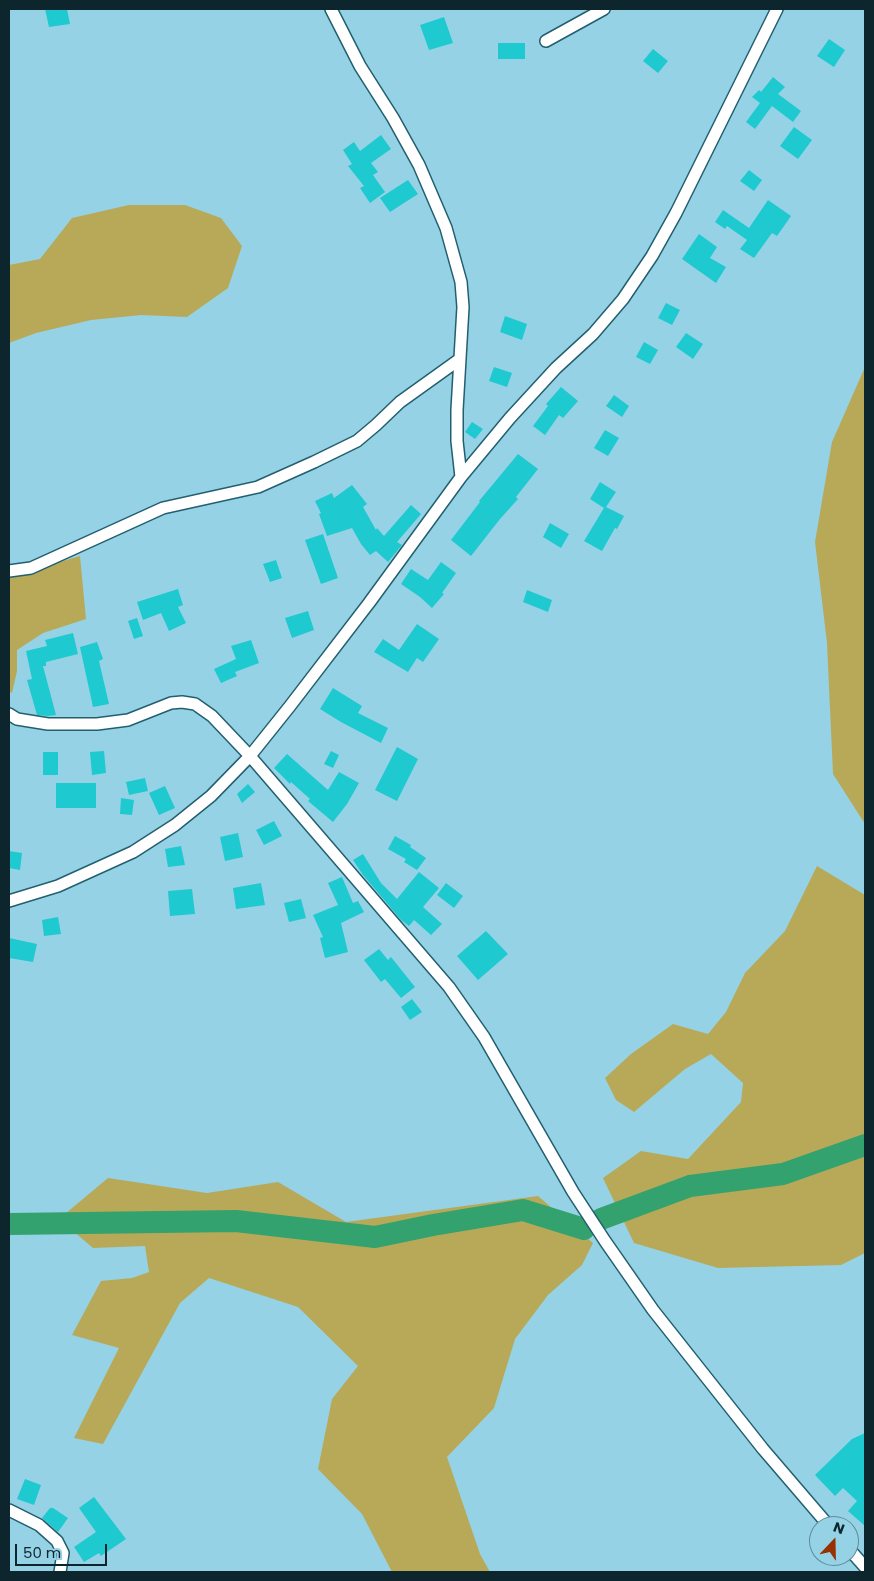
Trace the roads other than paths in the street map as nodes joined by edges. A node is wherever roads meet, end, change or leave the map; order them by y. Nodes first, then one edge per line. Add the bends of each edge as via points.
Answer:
1 (331, 9) edge
2 (604, 9) edge
3 (776, 9) edge
4 (546, 42) dead end
5 (460, 359) junction
6 (461, 477) junction
7 (9, 571) edge
8 (9, 714) edge
9 (250, 756) junction
10 (9, 901) edge
11 (9, 1510) edge
12 (820, 1516) edge
13 (60, 1572) edge

1 - 5 street via 360,66 419,165 446,228 463,307
2 - 4 street
3 - 6 street via 652,256 623,299 510,418
5 - 6 street via 457,410
5 - 7 street via 400,402 357,440 314,462 258,487 163,508 31,568
6 - 9 street via 358,618
8 - 9 street via 17,719 48,724 97,724 128,720 171,703 195,704 206,710
9 - 10 street via 204,801 133,852 58,886
9 - 12 street via 449,987 484,1037 573,1192 647,1302
11 - 13 street via 39,1525 57,1541 63,1552

